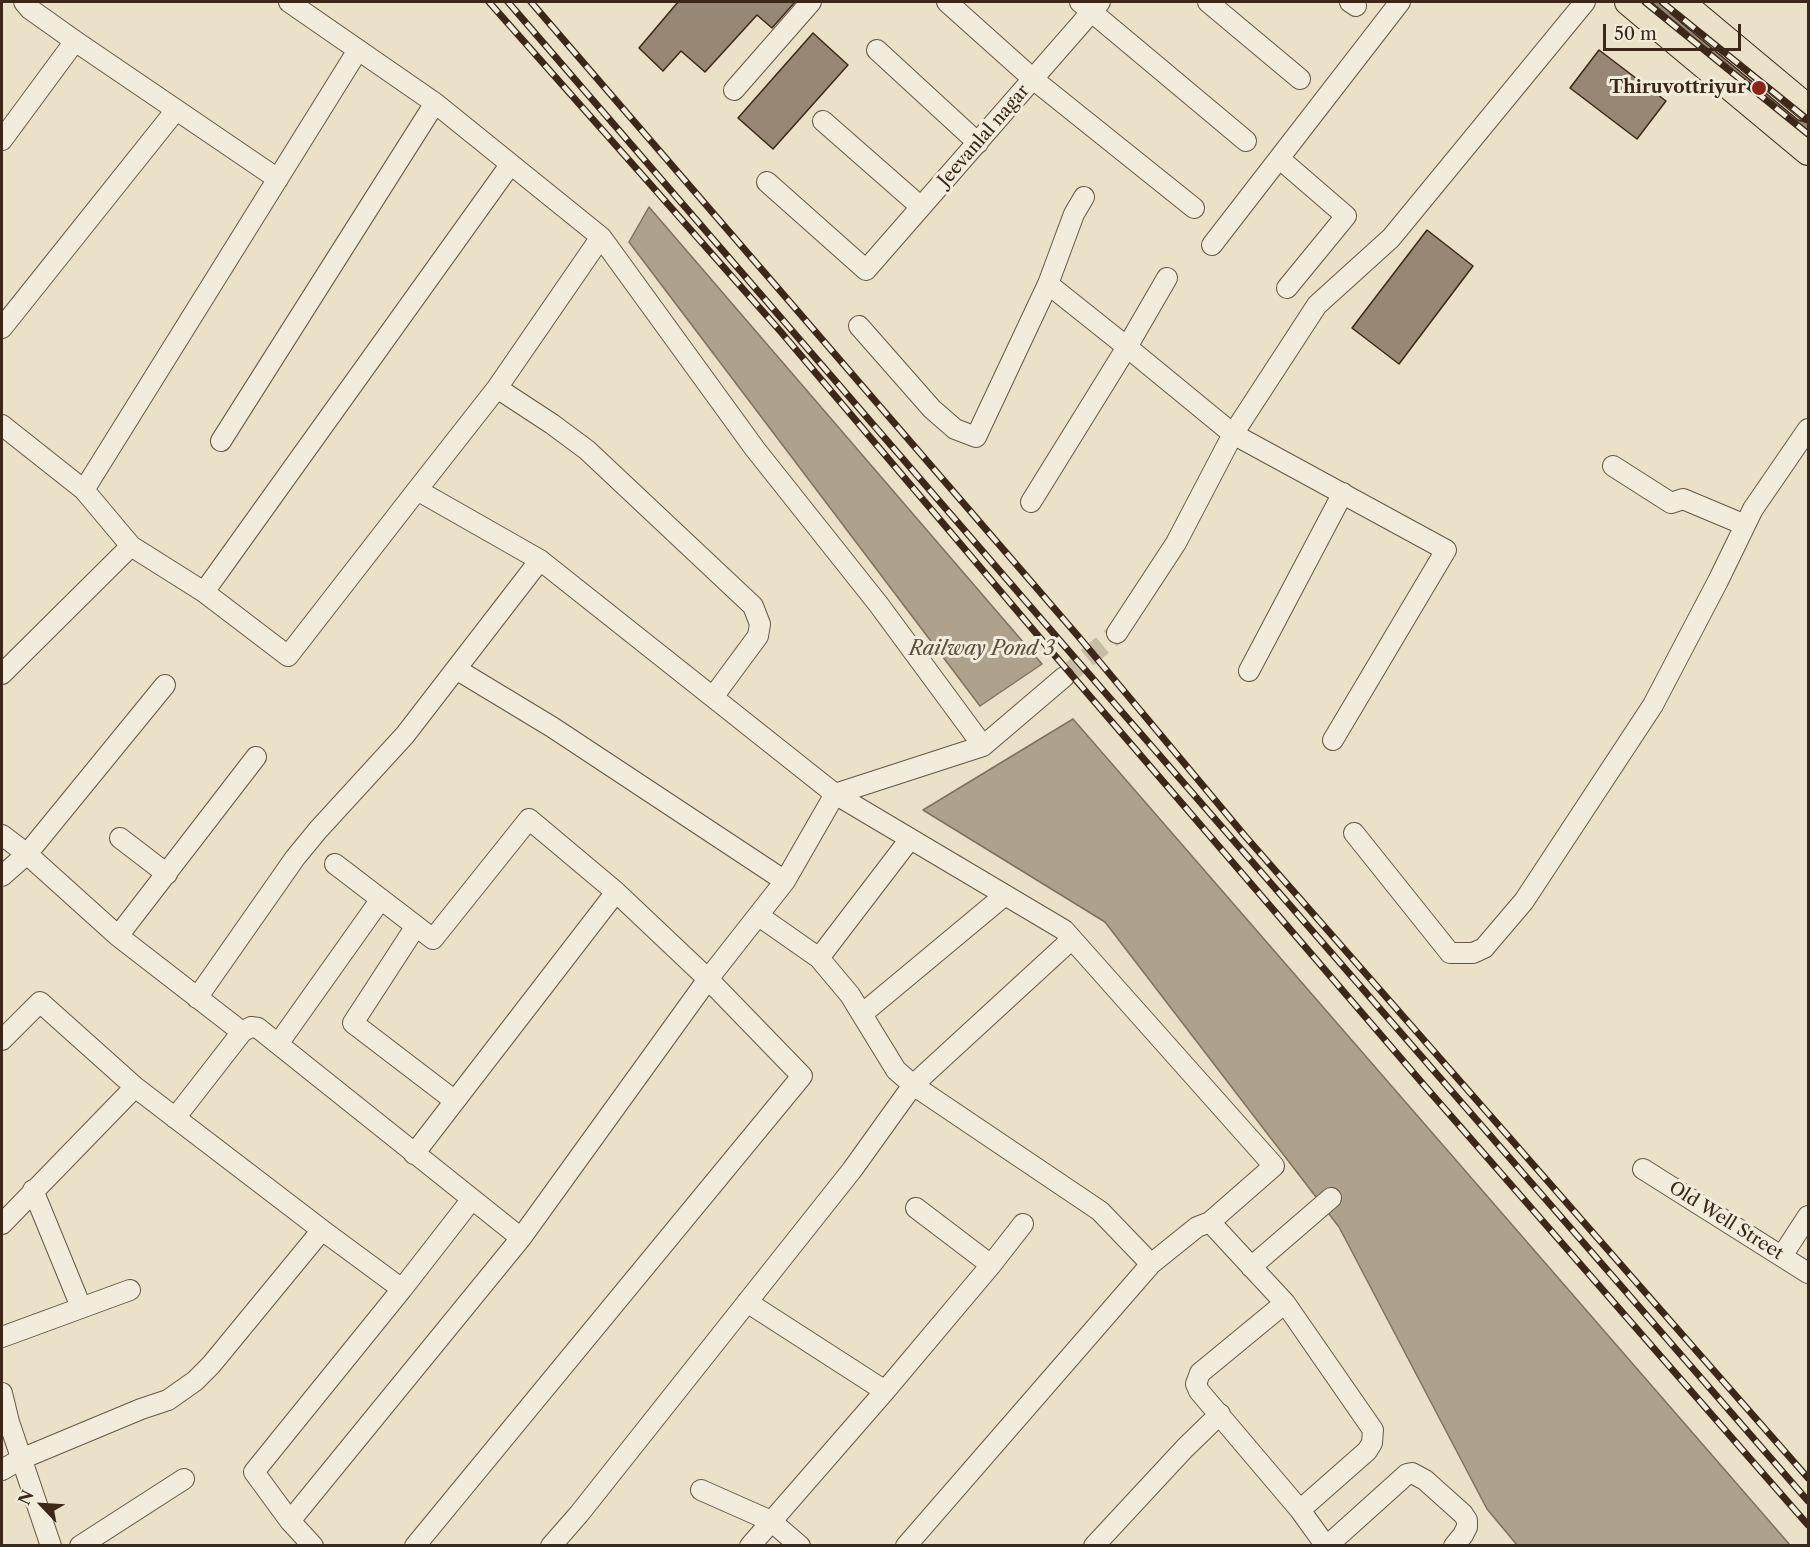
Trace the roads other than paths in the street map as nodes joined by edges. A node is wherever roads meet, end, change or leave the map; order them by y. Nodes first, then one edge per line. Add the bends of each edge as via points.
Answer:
1 (24, 2) edge
2 (290, 2) edge
3 (811, 2) edge
4 (947, 2) edge
5 (1208, 2) edge
6 (1400, 2) edge
7 (1585, 2) edge
8 (1628, 2) edge
9 (1689, 4) edge
10 (1091, 5) edge
11 (75, 42) junction
12 (358, 50) junction
13 (877, 50) dead end
14 (1033, 79) junction
15 (1300, 79) dead end
16 (734, 90) dead end
17 (435, 103) junction
18 (1809, 108) edge
19 (176, 110) junction
20 (823, 121) dead end
21 (2, 140) edge
22 (1246, 141) dead end
23 (978, 143) junction
24 (1809, 152) edge
25 (1280, 159) junction
26 (510, 165) junction
27 (278, 179) junction
28 (767, 182) dead end
29 (1084, 197) dead end
30 (921, 207) junction
31 (1194, 208) dead end
32 (601, 237) junction
33 (1212, 245) dead end
34 (1167, 278) dead end
35 (1048, 284) junction
36 (1287, 288) dead end
37 (858, 326) dead end
38 (2, 328) edge
39 (1128, 347) junction
40 (497, 388) junction
41 (1809, 429) edge
42 (4, 431) edge
43 (1233, 434) junction
44 (221, 441) dead end
45 (1613, 466) dead end
46 (84, 490) junction
47 (417, 490) junction
48 (1343, 493) junction
49 (1031, 502) dead end
50 (1745, 525) junction
51 (131, 546) junction
52 (540, 560) junction
53 (204, 592) junction
54 (1117, 633) tunnel mouth
55 (456, 669) junction
56 (1249, 671) dead end
57 (2, 674) edge
58 (1064, 677) tunnel mouth
59 (165, 684) dead end
60 (713, 697) junction
61 (1333, 740) dead end
62 (983, 746) junction
63 (256, 757) dead end
64 (835, 794) junction
65 (1354, 833) dead end
66 (2, 835) edge
67 (120, 838) dead end
68 (910, 838) junction
69 (27, 854) junction
70 (334, 864) dead end
71 (167, 874) junction
72 (2, 876) edge
73 (785, 881) junction
74 (616, 892) junction
75 (1005, 895) junction
76 (381, 899) junction
77 (759, 916) junction
78 (416, 926) junction
79 (118, 936) junction
80 (1072, 939) junction
81 (819, 958) junction
82 (708, 980) junction
83 (198, 998) junction
84 (862, 1014) junction
85 (242, 1032) junction
86 (2, 1040) edge
87 (278, 1044) junction
88 (913, 1085) junction
89 (135, 1087) junction
90 (455, 1101) junction
91 (175, 1118) junction
92 (414, 1154) junction
93 (1643, 1169) dead end
94 (33, 1190) junction
95 (1331, 1198) dead end
96 (472, 1199) junction
97 (916, 1208) dead end
98 (1809, 1216) edge
99 (1210, 1222) junction
100 (2, 1224) edge
101 (1023, 1224) dead end
102 (321, 1230) junction
103 (521, 1238) junction
104 (1782, 1256) junction
105 (1150, 1264) junction
106 (991, 1265) junction
107 (1251, 1267) junction
108 (1809, 1273) edge
109 (402, 1289) junction
110 (130, 1290) dead end
111 (747, 1302) junction
112 (1285, 1303) junction
113 (81, 1307) junction
114 (2, 1337) edge
115 (885, 1390) junction
116 (2, 1393) edge
117 (1220, 1414) junction
118 (21, 1459) junction
119 (2, 1470) edge
120 (184, 1479) dead end
121 (701, 1490) dead end
122 (1300, 1510) junction
123 (290, 1521) junction
124 (771, 1521) junction
125 (51, 1545) edge
126 (80, 1545) edge
127 (313, 1545) edge
128 (415, 1545) edge
129 (551, 1545) edge
130 (750, 1545) edge
131 (800, 1545) edge
132 (906, 1545) edge
133 (1094, 1545) edge
134 (1327, 1545) edge
135 (1454, 1545) edge

1 - 11 street
2 - 12 street
3 - 16 street
4 - 14 street
5 - 15 street
6 - 25 street
7 - 43 street via 1391,238 1317,305
8 - 24 main road
9 - 18 main road
10 - 14 street, Jeevanlal nagar
10 - 22 street
11 - 19 street
11 - 21 street
12 - 17 street
12 - 27 street
13 - 23 street
14 - 23 street, Jeevanlal nagar
14 - 31 street
17 - 26 street
17 - 44 street
19 - 27 street
19 - 38 street
20 - 30 street
23 - 30 street, Jeevanlal nagar
25 - 33 street
25 - 36 street via 1346,216
26 - 32 street
26 - 53 street
27 - 46 street
28 - 30 street, Jeevanlal nagar via 866,270
29 - 35 street
32 - 40 street
32 - 62 street via 755,449 879,605
34 - 39 street
35 - 37 street via 976,437 955,429 932,409
35 - 39 street
39 - 43 street
39 - 49 street
40 - 47 street
40 - 60 street via 588,450 753,606 760,624 758,636
41 - 50 street
42 - 46 street
43 - 48 street
43 - 54 street via 1176,543
45 - 50 street via 1671,503 1683,499
46 - 51 street
47 - 52 street
47 - 53 street via 288,656
48 - 56 street
48 - 61 street via 1446,549
50 - 65 street via 1653,705 1524,902 1484,948 1473,953 1450,952
51 - 53 street
51 - 57 street
52 - 55 street
52 - 60 street
55 - 73 street via 552,727
55 - 83 street via 405,735 295,858
58 - 62 street
59 - 69 street
60 - 64 street
62 - 64 street
63 - 71 street
64 - 68 street
64 - 73 street
66 - 69 street
67 - 71 street
68 - 75 street
68 - 81 street
69 - 72 street
69 - 79 street
70 - 76 street
71 - 79 street
73 - 77 street
74 - 78 street via 529,819 433,939
74 - 82 street
74 - 90 street
75 - 80 street via 1064,930
75 - 84 street
76 - 78 street
76 - 87 street
77 - 81 street
77 - 82 street
78 - 90 street via 353,1023
79 - 83 street
80 - 88 street
80 - 99 street via 1274,1166
81 - 84 street
82 - 103 street
82 - 128 street via 802,1076
83 - 85 street
84 - 88 street via 896,1070
85 - 87 street via 258,1028
85 - 91 street
86 - 89 street via 40,1002
87 - 92 street
88 - 105 street via 1100,1211
88 - 111 street via 852,1170
89 - 91 street
89 - 94 street
90 - 92 street
91 - 102 street
92 - 96 street
93 - 104 street, Old Well Street
94 - 100 street
94 - 113 street
95 - 107 street
96 - 103 street
96 - 109 street
97 - 106 street
98 - 104 street
99 - 105 street via 1197,1227
99 - 107 street
101 - 106 street
102 - 109 street
102 - 118 street via 195,1381 168,1400
103 - 123 street
104 - 108 street, Old Well Street
105 - 132 street
106 - 115 street
107 - 112 street
109 - 123 street via 254,1472
110 - 113 street
111 - 115 street
111 - 129 street
112 - 117 street via 1200,1373 1196,1384 1199,1391
112 - 122 street via 1372,1430 1372,1443 1366,1451
113 - 114 street
115 - 124 street
116 - 118 street
117 - 122 street
117 - 133 street
118 - 119 street
118 - 125 street
120 - 126 street
121 - 124 street
122 - 134 street
123 - 127 street
124 - 130 street
124 - 131 street
134 - 135 street via 1412,1473 1464,1514 1467,1527

